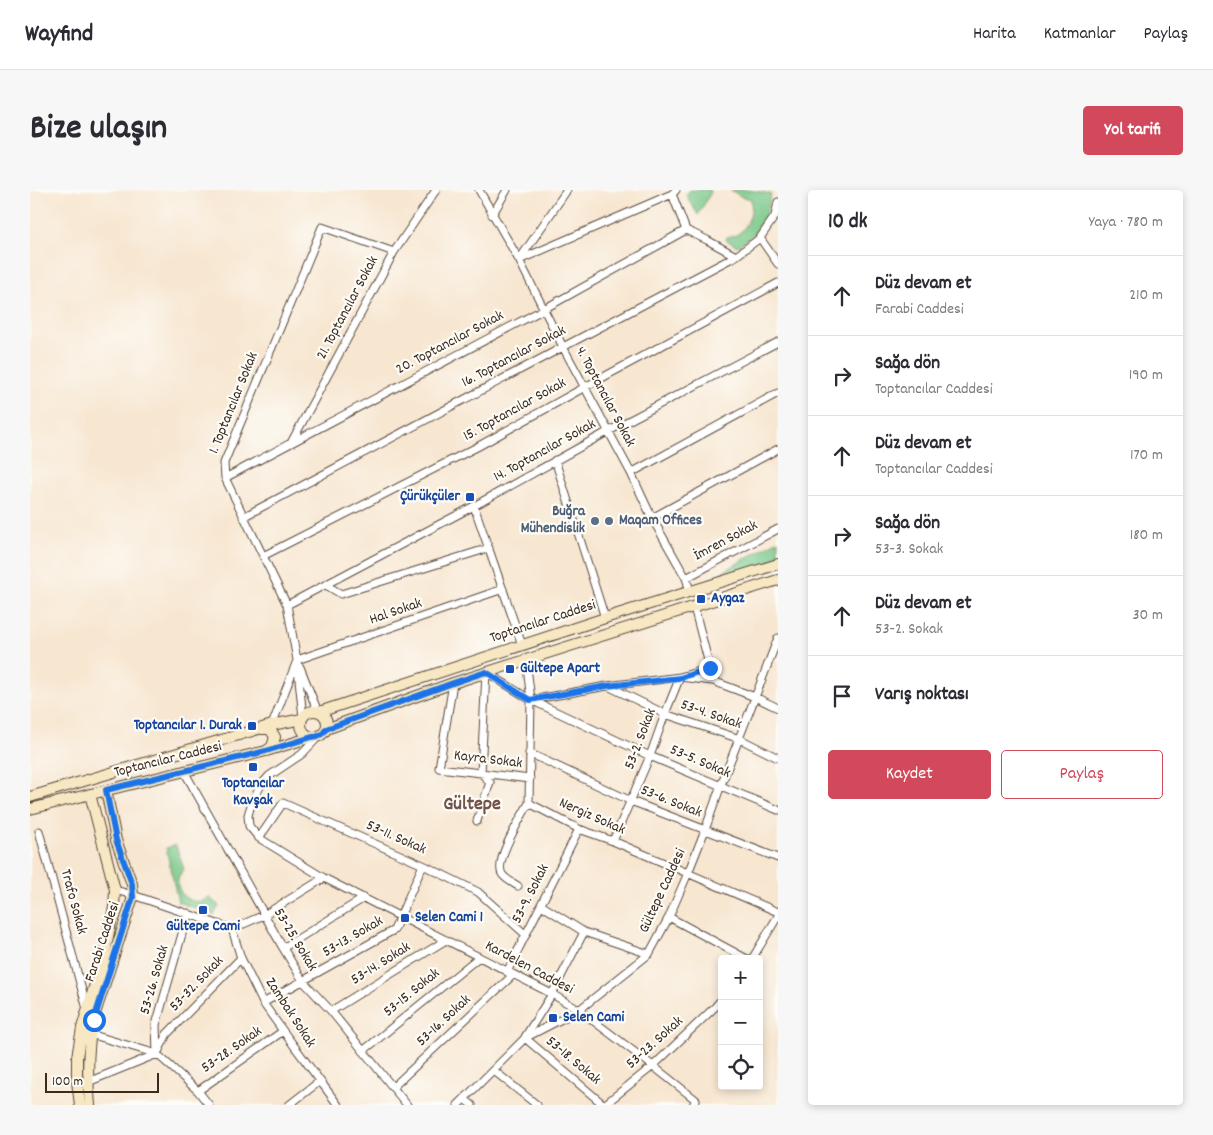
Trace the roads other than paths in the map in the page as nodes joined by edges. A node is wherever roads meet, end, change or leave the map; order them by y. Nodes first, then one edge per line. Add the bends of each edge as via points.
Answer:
1 (436, 190) edge
2 (479, 190) edge
3 (507, 190) edge
4 (567, 190) edge
5 (674, 192) edge
6 (778, 202) edge
7 (492, 215) junction
8 (776, 217) edge
9 (686, 230) junction
10 (760, 238) junction
11 (394, 252) junction
12 (736, 256) junction
13 (519, 260) junction
14 (778, 264) edge
15 (778, 284) edge
16 (544, 309) junction
17 (778, 342) edge
18 (563, 347) junction
19 (585, 387) junction
20 (778, 393) edge
21 (609, 431) junction
22 (291, 443) junction
23 (778, 449) edge
24 (555, 460) junction
25 (631, 473) junction
26 (225, 478) junction
27 (474, 506) junction
28 (243, 517) junction
29 (652, 518) junction
30 (778, 529) edge
31 (488, 548) junction
32 (263, 556) junction
33 (778, 564) edge
34 (686, 578) junction
35 (778, 580) edge
36 (326, 585) junction
37 (503, 590) junction
38 (690, 591) junction
39 (287, 605) junction
40 (694, 608) junction
41 (605, 618) junction
42 (778, 638) edge
43 (522, 645) junction
44 (526, 659) junction
45 (297, 660) junction
46 (486, 672) junction
47 (680, 678) junction
48 (453, 683) junction
49 (607, 686) junction
50 (755, 697) junction
51 (530, 700) junction
52 (778, 708) edge
53 (318, 712) junction
54 (665, 714) junction
55 (302, 719) junction
56 (272, 725) junction
57 (261, 730) junction
58 (319, 734) junction
59 (740, 739) junction
60 (266, 751) junction
61 (530, 752) junction
62 (650, 756) junction
63 (778, 758) edge
64 (184, 771) junction
65 (481, 773) junction
66 (530, 779) junction
67 (721, 785) junction
68 (106, 790) junction
69 (90, 794) junction
70 (30, 797) edge
71 (631, 801) junction
72 (529, 803) junction
73 (30, 808) edge
74 (778, 810) edge
75 (477, 822) dead end
76 (579, 829) junction
77 (705, 830) junction
78 (39, 832) dead end
79 (259, 838) junction
80 (613, 842) junction
81 (778, 858) edge
82 (423, 865) junction
83 (688, 873) junction
84 (324, 878) junction
85 (518, 886) dead end
86 (115, 890) junction
87 (133, 895) junction
88 (364, 898) junction
89 (541, 905) junction
90 (778, 912) edge
91 (188, 913) junction
92 (264, 915) junction
93 (778, 916) edge
94 (401, 917) junction
95 (669, 917) junction
96 (232, 929) junction
97 (584, 932) junction
98 (526, 935) junction
99 (446, 940) junction
100 (282, 948) junction
101 (649, 954) junction
102 (740, 955) edge
103 (754, 955) edge
104 (479, 957) junction
105 (241, 958) junction
106 (510, 974) junction
107 (303, 981) junction
108 (552, 994) junction
109 (721, 1000) edge
110 (263, 1003) junction
111 (87, 1009) junction
112 (579, 1010) junction
113 (331, 1011) junction
114 (283, 1031) junction
115 (90, 1034) junction
116 (525, 1038) junction
117 (363, 1051) junction
118 (157, 1054) junction
119 (653, 1066) junction
120 (493, 1070) junction
121 (320, 1081) junction
122 (88, 1082) junction
123 (393, 1087) junction
124 (198, 1091) junction
125 (464, 1099) junction
126 (695, 1103) edge
127 (80, 1105) edge
128 (90, 1105) edge
129 (209, 1105) edge
130 (288, 1105) edge
131 (338, 1105) edge
132 (407, 1105) edge
133 (458, 1105) edge
134 (472, 1105) edge
135 (537, 1105) edge
136 (604, 1105) edge

1 - 11 street, 21. Toptancılar Sokak
2 - 7 street, 4. Toptancılar Sokak
3 - 7 street
4 - 13 street
5 - 9 street
5 - 13 street
6 - 8 street, 16. Toptancılar Sokak
7 - 13 street, 4. Toptancılar Sokak
8 - 10 street, 16. Toptancılar Sokak
9 - 12 street
9 - 16 street, 20. Toptancılar Sokak
10 - 12 street, 16. Toptancılar Sokak
10 - 14 street
11 - 22 street, 21. Toptancılar Sokak
11 - 26 street, 1. Toptancılar Sokak via 322,227 224,462
12 - 18 street, 16. Toptancılar Sokak
13 - 16 street, 4. Toptancılar Sokak
15 - 19 street, 15. Toptancılar Sokak
16 - 18 street, 4. Toptancılar Sokak
16 - 22 street, 20. Toptancılar Sokak
17 - 21 street, 14. Toptancılar Sokak
18 - 19 street, 4. Toptancılar Sokak
18 - 28 street, 16. Toptancılar Sokak
19 - 21 street, 4. Toptancılar Sokak
19 - 32 street, 15. Toptancılar Sokak via 476,448
20 - 25 street
21 - 24 street, 14. Toptancılar Sokak
21 - 25 street, 4. Toptancılar Sokak
22 - 26 street, 20. Toptancılar Sokak
23 - 29 street
24 - 27 street, 14. Toptancılar Sokak
24 - 41 street
25 - 29 street, 4. Toptancılar Sokak
26 - 28 street, 1. Toptancılar Sokak
27 - 31 street
27 - 36 street, 14. Toptancılar Sokak
28 - 32 street, 1. Toptancılar Sokak
29 - 34 street, 4. Toptancılar Sokak
30 - 34 street, İmren Sokak
31 - 36 street via 341,594
31 - 37 street
32 - 39 street, 1. Toptancılar Sokak
33 - 38 street, Toptancılar Caddesi
34 - 38 street, 4. Toptancılar Sokak
35 - 40 street, Toptancılar Caddesi
36 - 39 street, 14. Toptancılar Sokak
37 - 43 street
37 - 45 street, Hal Sokak
38 - 41 street, Toptancılar Caddesi
39 - 45 street, 1. Toptancılar Sokak
40 - 44 street, Toptancılar Caddesi
40 - 47 street via 710,668
41 - 43 street, Toptancılar Caddesi
42 - 50 street, Gültepe Caddesi
43 - 53 street, Toptancılar Caddesi
44 - 46 street, Toptancılar Caddesi
44 - 51 street
45 - 53 street, 1. Toptancılar Sokak
45 - 55 street, 1. Toptancılar Sokak
45 - 56 street
46 - 48 street, Toptancılar Caddesi
46 - 51 street, 53-5. Sokak
46 - 65 street
47 - 49 street
47 - 50 street via 713,682
47 - 54 street, 53-2. Sokak
48 - 58 street, Toptancılar Caddesi
48 - 65 street, Kayra Sokak via 439,768
49 - 51 street
49 - 54 street, 53-4. Sokak
50 - 52 street
50 - 59 street, Gültepe Caddesi
51 - 61 street
51 - 62 street, 53-5. Sokak
53 - 55 street via 308,713
53 - 58 street via 324,715 327,724
54 - 59 street, 53-4. Sokak
54 - 62 street, 53-2. Sokak
55 - 56 street, Toptancılar Caddesi
55 - 58 street via 303,730 308,735
56 - 57 street, Toptancılar Caddesi
57 - 60 street via 270,729 275,737 272,747
57 - 70 street, Toptancılar Caddesi
58 - 60 street, Toptancılar Caddesi
58 - 79 street via 302,754 261,785 248,815 249,826
59 - 63 street, 53-4. Sokak
59 - 67 street, Gültepe Caddesi
60 - 64 street, Toptancılar Caddesi
61 - 66 street
61 - 71 street, 53-6. Sokak
62 - 67 street, 53-5. Sokak
62 - 71 street, 53-2. Sokak
64 - 68 street, Toptancılar Caddesi
64 - 92 street, 53-25. Sokak
65 - 66 street, Kayra Sokak
65 - 75 street via 490,782
66 - 72 street
67 - 74 street, 53-5. Sokak
67 - 77 street, Gültepe Caddesi
68 - 69 street, Toptancılar Caddesi
68 - 87 street, Farabi Caddesi via 116,840
69 - 73 street, Toptancılar Caddesi
69 - 86 street, Farabi Caddesi
71 - 77 street, 53-6. Sokak
71 - 80 street, 53-2. Sokak
72 - 76 street, Nergiz Sokak
72 - 85 street via 511,835 501,863 502,876
76 - 80 street, Nergiz Sokak
76 - 89 street, 53-9. Sokak
77 - 81 street, 53-6. Sokak
77 - 83 street, Gültepe Caddesi
78 - 111 street, Trafo Sokak
79 - 82 street, 53-11. Sokak via 283,803
79 - 84 street, Kardelen Caddesi
80 - 83 street, Nergiz Sokak
82 - 94 street, 53-13. Sokak
82 - 98 street, 53-11. Sokak via 478,892
83 - 90 street, Nergiz Sokak
83 - 95 street, Gültepe Caddesi
84 - 88 street, Kardelen Caddesi
84 - 92 street
86 - 87 street
86 - 111 street, Farabi Caddesi via 106,947
87 - 91 street
87 - 115 street, Farabi Caddesi
88 - 94 street, Kardelen Caddesi
88 - 100 street
89 - 97 street
89 - 98 street, 53-9. Sokak
91 - 96 street
91 - 118 street, 53-26. Sokak via 156,1025
92 - 96 street
92 - 100 street, 53-25. Sokak
93 - 103 street
94 - 99 street, Kardelen Caddesi
94 - 107 street, 53-13. Sokak via 394,930
95 - 101 street, Gültepe Caddesi
95 - 102 street
96 - 105 street, Zambak Sokak
97 - 101 street
97 - 108 street
98 - 106 street, 53-9. Sokak
99 - 104 street, Kardelen Caddesi
99 - 113 street, 53-14. Sokak
100 - 107 street, 53-25. Sokak
101 - 112 street, Gültepe Caddesi
104 - 106 street, Kardelen Caddesi
104 - 117 street, 53-15. Sokak
105 - 110 street, Zambak Sokak
105 - 118 street, 53-32. Sokak via 167,1034
106 - 108 street, Kardelen Caddesi
106 - 123 street, 53-16. Sokak
107 - 110 street, 53-13. Sokak
107 - 113 street, 53-25. Sokak
108 - 112 street, Kardelen Caddesi
108 - 116 street
109 - 119 street, 53-23. Sokak
110 - 114 street, Zambak Sokak
111 - 127 street, Farabi Caddesi via 77,1057
112 - 116 street, Gültepe Caddesi
112 - 119 street, Kardelen Caddesi
113 - 117 street, 53-25. Sokak
114 - 121 street, Zambak Sokak
114 - 124 street, 53-28. Sokak
115 - 118 street
115 - 122 street, Farabi Caddesi
116 - 120 street, Gültepe Caddesi
116 - 136 street, 53-18. Sokak
117 - 123 street, 53-25. Sokak
118 - 122 street
118 - 124 street
119 - 126 street, Kardelen Caddesi
119 - 136 street, 53-23. Sokak
120 - 125 street, Gültepe Caddesi
120 - 135 street
121 - 130 street
121 - 131 street, Zambak Sokak
122 - 128 street, Farabi Caddesi
123 - 132 street, 53-25. Sokak
124 - 129 street
125 - 133 street, Gültepe Caddesi
125 - 134 street

